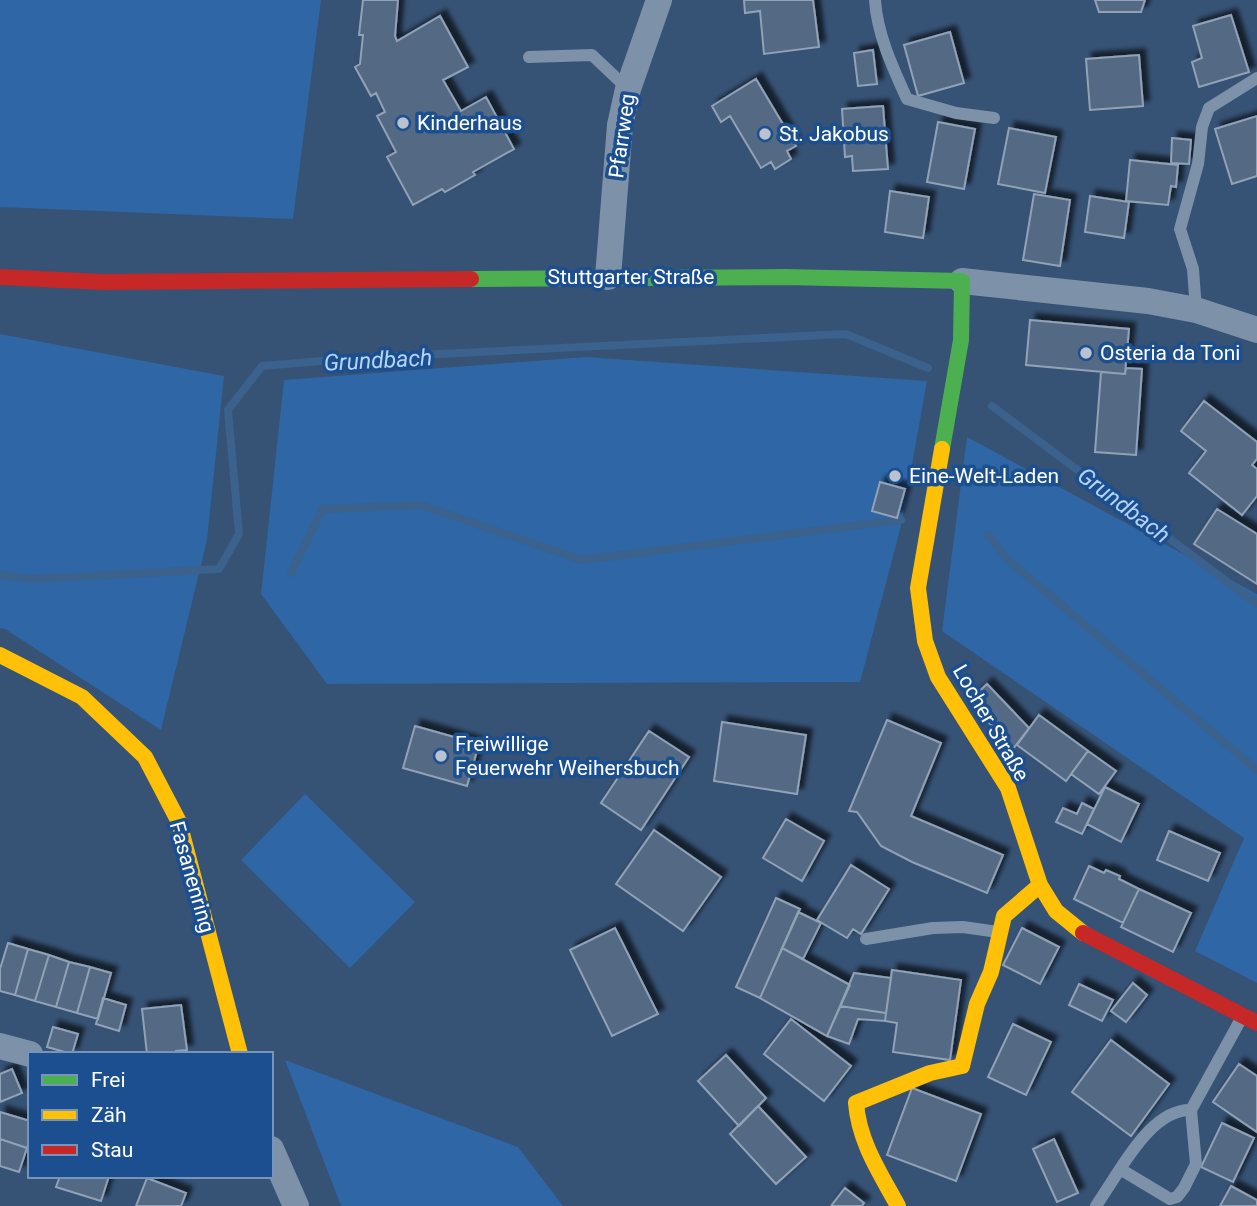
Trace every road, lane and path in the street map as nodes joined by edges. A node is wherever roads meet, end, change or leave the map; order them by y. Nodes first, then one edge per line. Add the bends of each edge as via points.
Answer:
1 (659, 0) edge
2 (875, 0) edge
3 (529, 57) dead end
4 (1257, 78) edge
5 (628, 89) junction
6 (993, 118) dead end
7 (0, 277) edge
8 (608, 277) junction
9 (962, 281) junction
10 (1196, 310) junction
11 (1257, 330) edge
12 (0, 655) edge
13 (1040, 885) junction
14 (998, 932) junction
15 (866, 939) dead end
16 (1250, 1019) edge
17 (0, 1046) edge
18 (239, 1052) edge
19 (28, 1053) edge
20 (1191, 1110) junction
21 (273, 1154) edge
22 (1120, 1169) junction
23 (295, 1206) edge
24 (898, 1206) edge
25 (1096, 1206) edge

1 - 5 street, Pfarrweg
2 - 6 lane via 885,46 907,99
3 - 5 lane via 592,55
4 - 10 lane via 1209,108 1202,127 1198,164 1180,229 1193,270
5 - 8 street, Pfarrweg via 620,125
7 - 8 street, Stuttgarter Straße via 103,282
8 - 9 street, Stuttgarter Straße
9 - 10 street, Stuttgarter Straße
9 - 13 street, Locher Straße via 961,340 918,588 925,641 938,677 1007,788
10 - 11 street, Stuttgarter Straße
12 - 18 street, Fasanenring via 82,696 145,757 179,822
13 - 14 street via 1004,916
13 - 16 street, Locher Straße via 1056,911 1088,937
14 - 15 lane via 933,928
14 - 24 street via 991,972 977,1004 962,1066 930,1073 856,1103 862,1135
16 - 20 lane
17 - 19 street
20 - 22 lane via 1179,1110 1141,1137
20 - 22 lane via 1196,1164 1177,1197 1170,1199
21 - 23 street
22 - 25 lane

